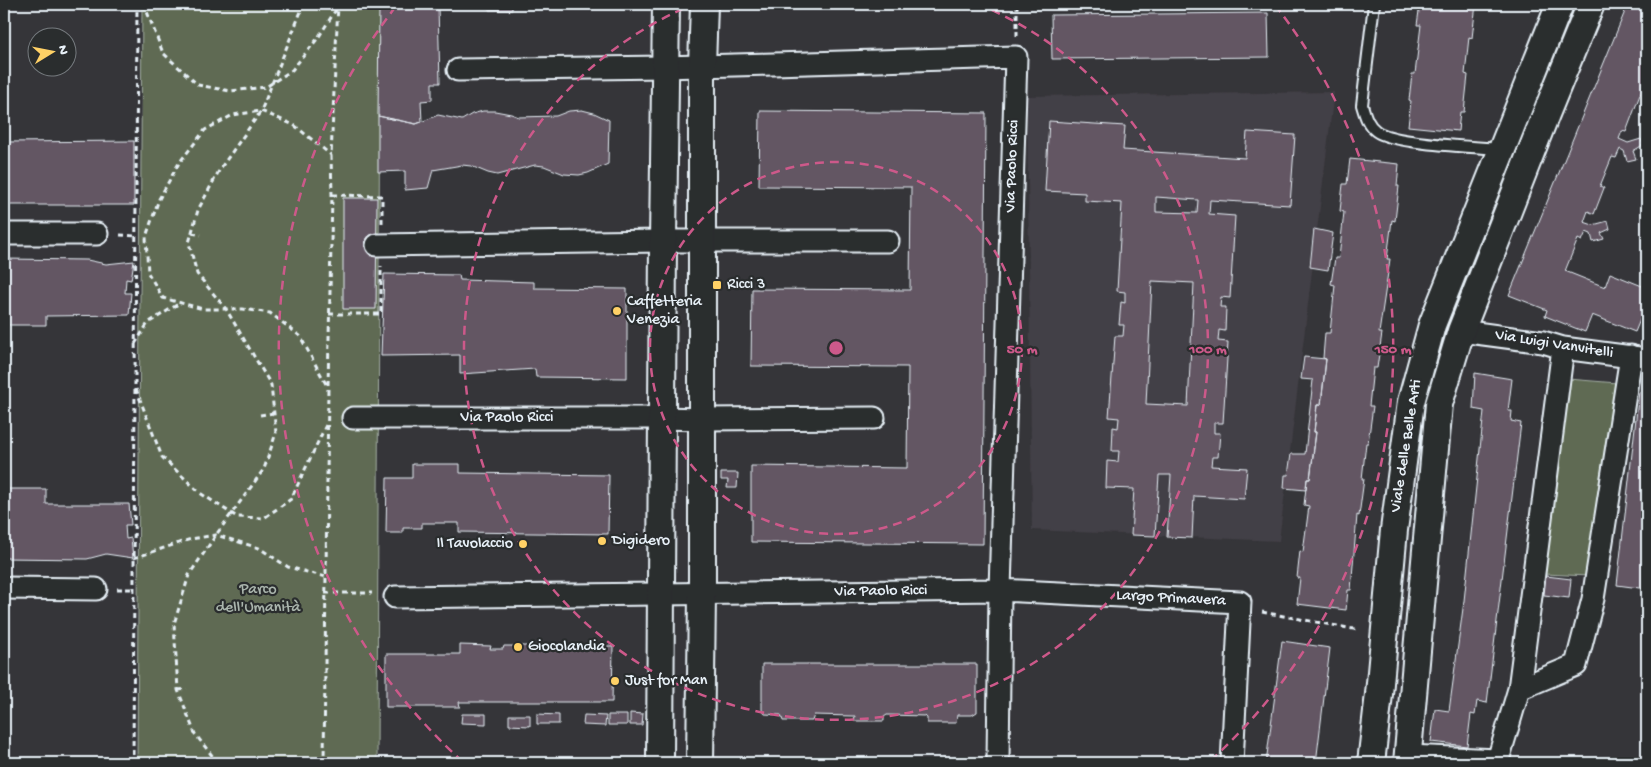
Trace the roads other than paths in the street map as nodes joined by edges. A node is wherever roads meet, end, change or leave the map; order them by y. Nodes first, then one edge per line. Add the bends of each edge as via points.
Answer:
1 (666, 4) edge
2 (704, 4) edge
3 (1374, 4) edge
4 (1560, 4) edge
5 (1591, 4) edge
6 (664, 66) junction
7 (702, 66) junction
8 (458, 70) dead end
9 (1502, 149) junction
10 (4, 234) edge
11 (97, 234) dead end
12 (663, 241) junction
13 (703, 241) junction
14 (888, 241) dead end
15 (377, 246) dead end
16 (1461, 331) junction
17 (1563, 348) junction
18 (1639, 357) edge
19 (353, 418) dead end
20 (661, 418) junction
21 (874, 418) dead end
22 (702, 419) junction
23 (4, 588) edge
24 (96, 589) dead end
25 (1000, 590) junction
26 (702, 594) junction
27 (662, 595) junction
28 (395, 597) road end
29 (1519, 689) junction
30 (1407, 760) edge
31 (660, 763) edge
32 (700, 763) edge
33 (998, 763) edge
34 (1232, 763) edge
35 (1370, 763) edge

1 - 6 street
2 - 7 street
3 - 9 lane via 1362,105 1366,121 1377,132 1398,140
4 - 9 street, Viale delle Belle Arti
5 - 16 street, Viale delle Belle Arti
6 - 7 street
6 - 8 street
6 - 12 street
7 - 13 street
7 - 25 street, Via Paolo Ricci via 1016,57
9 - 35 street, Viale delle Belle Arti via 1432,325 1411,402
10 - 11 street
12 - 13 street
12 - 15 street
12 - 20 street
13 - 14 street
13 - 22 street
16 - 17 street, Via Luigi Vanvitelli via 1543,342
16 - 30 street, Viale delle Belle Arti via 1439,404
17 - 18 street, Via Luigi Vanvitelli
17 - 29 street
18 - 29 street via 1593,600 1576,665
19 - 20 street, Via Paolo Ricci
20 - 22 street, Via Paolo Ricci
20 - 27 street
21 - 22 street, Via Paolo Ricci
22 - 26 street
23 - 24 street
25 - 26 street, Via Paolo Ricci
25 - 33 street, Via Paolo Ricci
25 - 34 street, Largo Primavera via 1240,602
26 - 27 street, Via Paolo Ricci
26 - 32 street
27 - 28 street, Via Paolo Ricci
27 - 31 street
29 - 30 street via 1498,760

